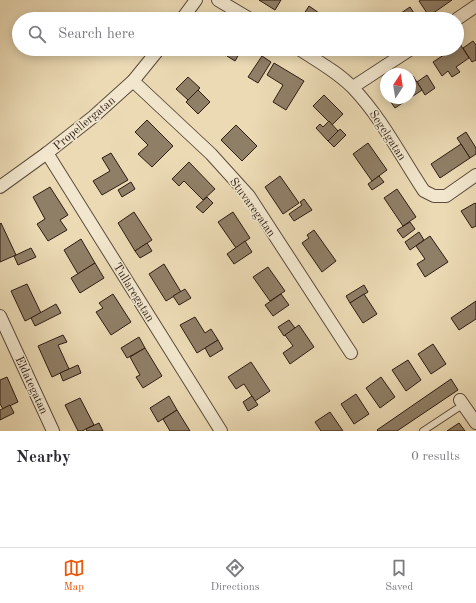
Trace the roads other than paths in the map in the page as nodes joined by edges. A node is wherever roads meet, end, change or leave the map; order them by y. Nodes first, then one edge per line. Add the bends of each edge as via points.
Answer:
1 (196, 0) edge
2 (218, 0) edge
3 (476, 6) edge
4 (187, 12) edge
5 (238, 12) edge
6 (464, 14) edge
7 (153, 56) edge
8 (310, 56) edge
9 (400, 56) edge
10 (133, 81) junction
11 (353, 87) junction
12 (47, 154) junction
13 (476, 175) edge
14 (0, 187) edge
15 (0, 316) edge
16 (351, 353) dead end
17 (462, 402) joint
18 (476, 423) edge
19 (53, 431) edge
20 (221, 431) edge
21 (423, 431) edge

1 - 4 street
2 - 5 street
3 - 6 street
7 - 10 street, Propellergatan
8 - 11 street, Segelgatan
9 - 11 street
10 - 12 street, Propellergatan
10 - 16 street, Stuvaregatan via 211,154 248,196
11 - 13 street, Segelgatan via 372,110 424,191 434,196 446,196
12 - 14 street, Propellergatan
12 - 20 street, Tullaregatan
15 - 19 street, Eldategatan
17 - 18 street
17 - 21 lane

